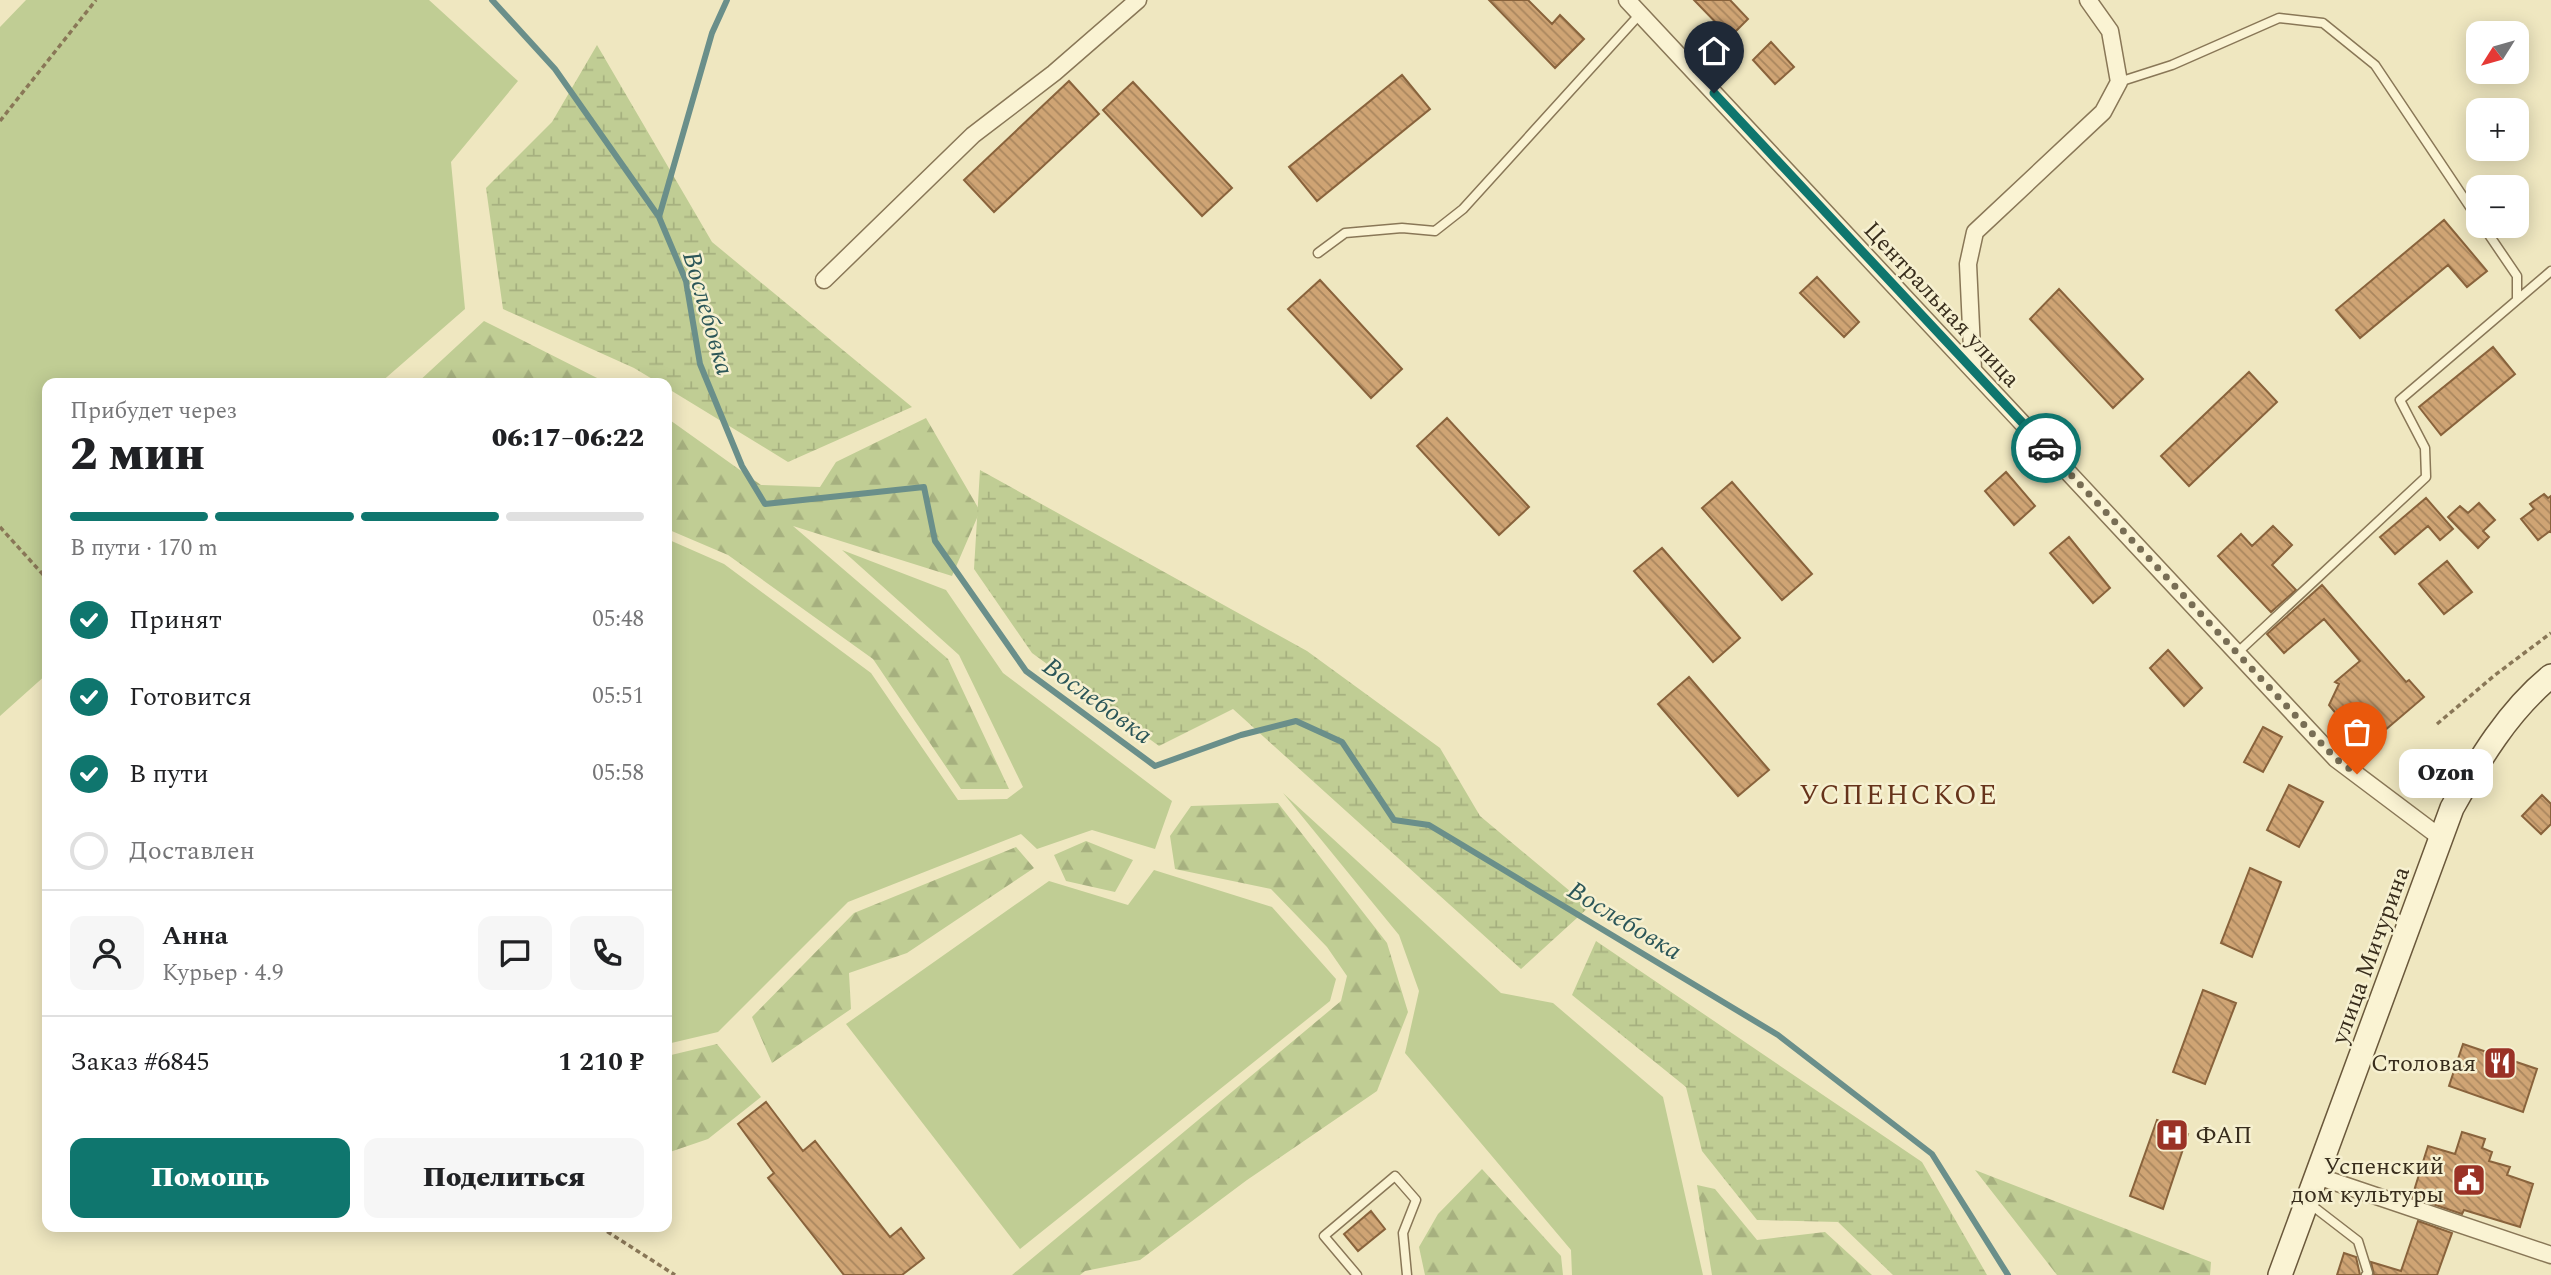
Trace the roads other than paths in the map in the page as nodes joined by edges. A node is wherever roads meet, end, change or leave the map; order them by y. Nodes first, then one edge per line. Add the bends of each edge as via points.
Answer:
1 (1138, 0) edge
2 (1626, 0) edge
3 (2088, 0) edge
4 (1640, 14) junction
5 (2119, 82) junction
6 (2466, 201) edge
7 (2491, 238) edge
8 (1318, 253) dead end
9 (2551, 271) edge
10 (824, 280) dead end
11 (2517, 298) junction
12 (1973, 370) junction
13 (2237, 653) junction
14 (2551, 676) edge
15 (2441, 838) junction
16 (2317, 1176) junction
17 (2307, 1202) junction
18 (2551, 1255) edge
19 (1357, 1275) edge
20 (1407, 1275) edge
21 (2280, 1275) edge
22 (2366, 1275) edge

1 - 10 street via 1055,73 973,135
2 - 4 street, Центральная улица
3 - 5 street via 2109,31
4 - 8 lane via 1463,209 1434,230 1345,233
4 - 12 street, Центральная улица
5 - 6 lane via 2172,65 2279,18 2323,23 2375,65
5 - 12 street via 2103,112 1975,232 1968,264
7 - 11 lane via 2516,276
9 - 11 lane
11 - 13 lane via 2400,400 2425,449 2426,477
12 - 13 street, Центральная улица
13 - 15 street, Центральная улица via 2336,759
14 - 15 main road, улица Мичурина via 2484,752 2452,808
15 - 16 main road, улица Мичурина
16 - 17 main road, улица Мичурина
16 - 18 street
17 - 21 main road, улица Мичурина
17 - 22 lane via 2358,1241
19 - 20 lane via 1324,1236 1395,1176 1416,1200 1403,1233

